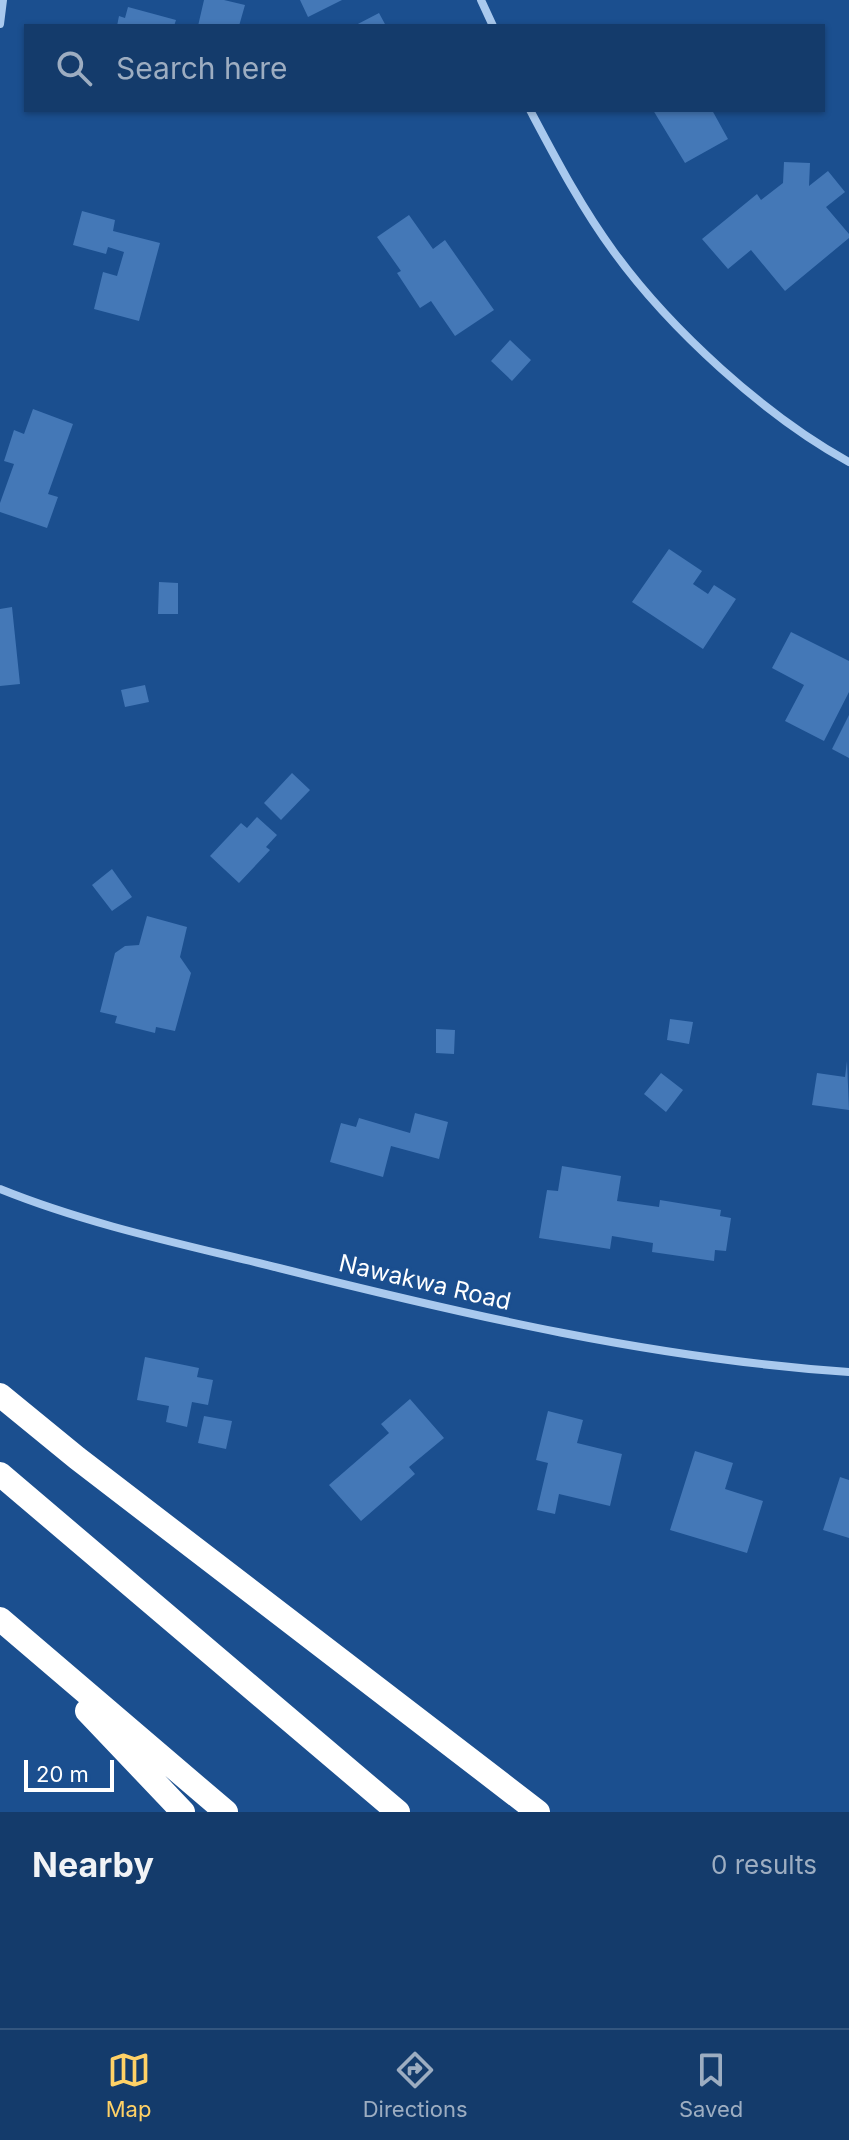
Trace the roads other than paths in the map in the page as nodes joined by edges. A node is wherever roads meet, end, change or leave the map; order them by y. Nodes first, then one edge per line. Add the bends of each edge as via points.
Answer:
1 (3, 0) edge
2 (481, 0) edge
3 (0, 24) edge
4 (492, 24) edge
5 (531, 112) edge
6 (849, 462) edge
7 (0, 1189) edge
8 (849, 1372) edge
9 (0, 1395) edge
10 (0, 1474) edge
11 (0, 1619) edge
12 (183, 1812) edge
13 (226, 1812) edge
14 (398, 1812) edge
15 (538, 1812) edge

1 - 3 street
2 - 4 street
5 - 6 street via 568,182 637,282 747,389
7 - 8 street, Nawakwa Road via 112,1225 534,1328 707,1359
9 - 15 highway
10 - 14 highway
11 - 12 highway
11 - 13 highway

